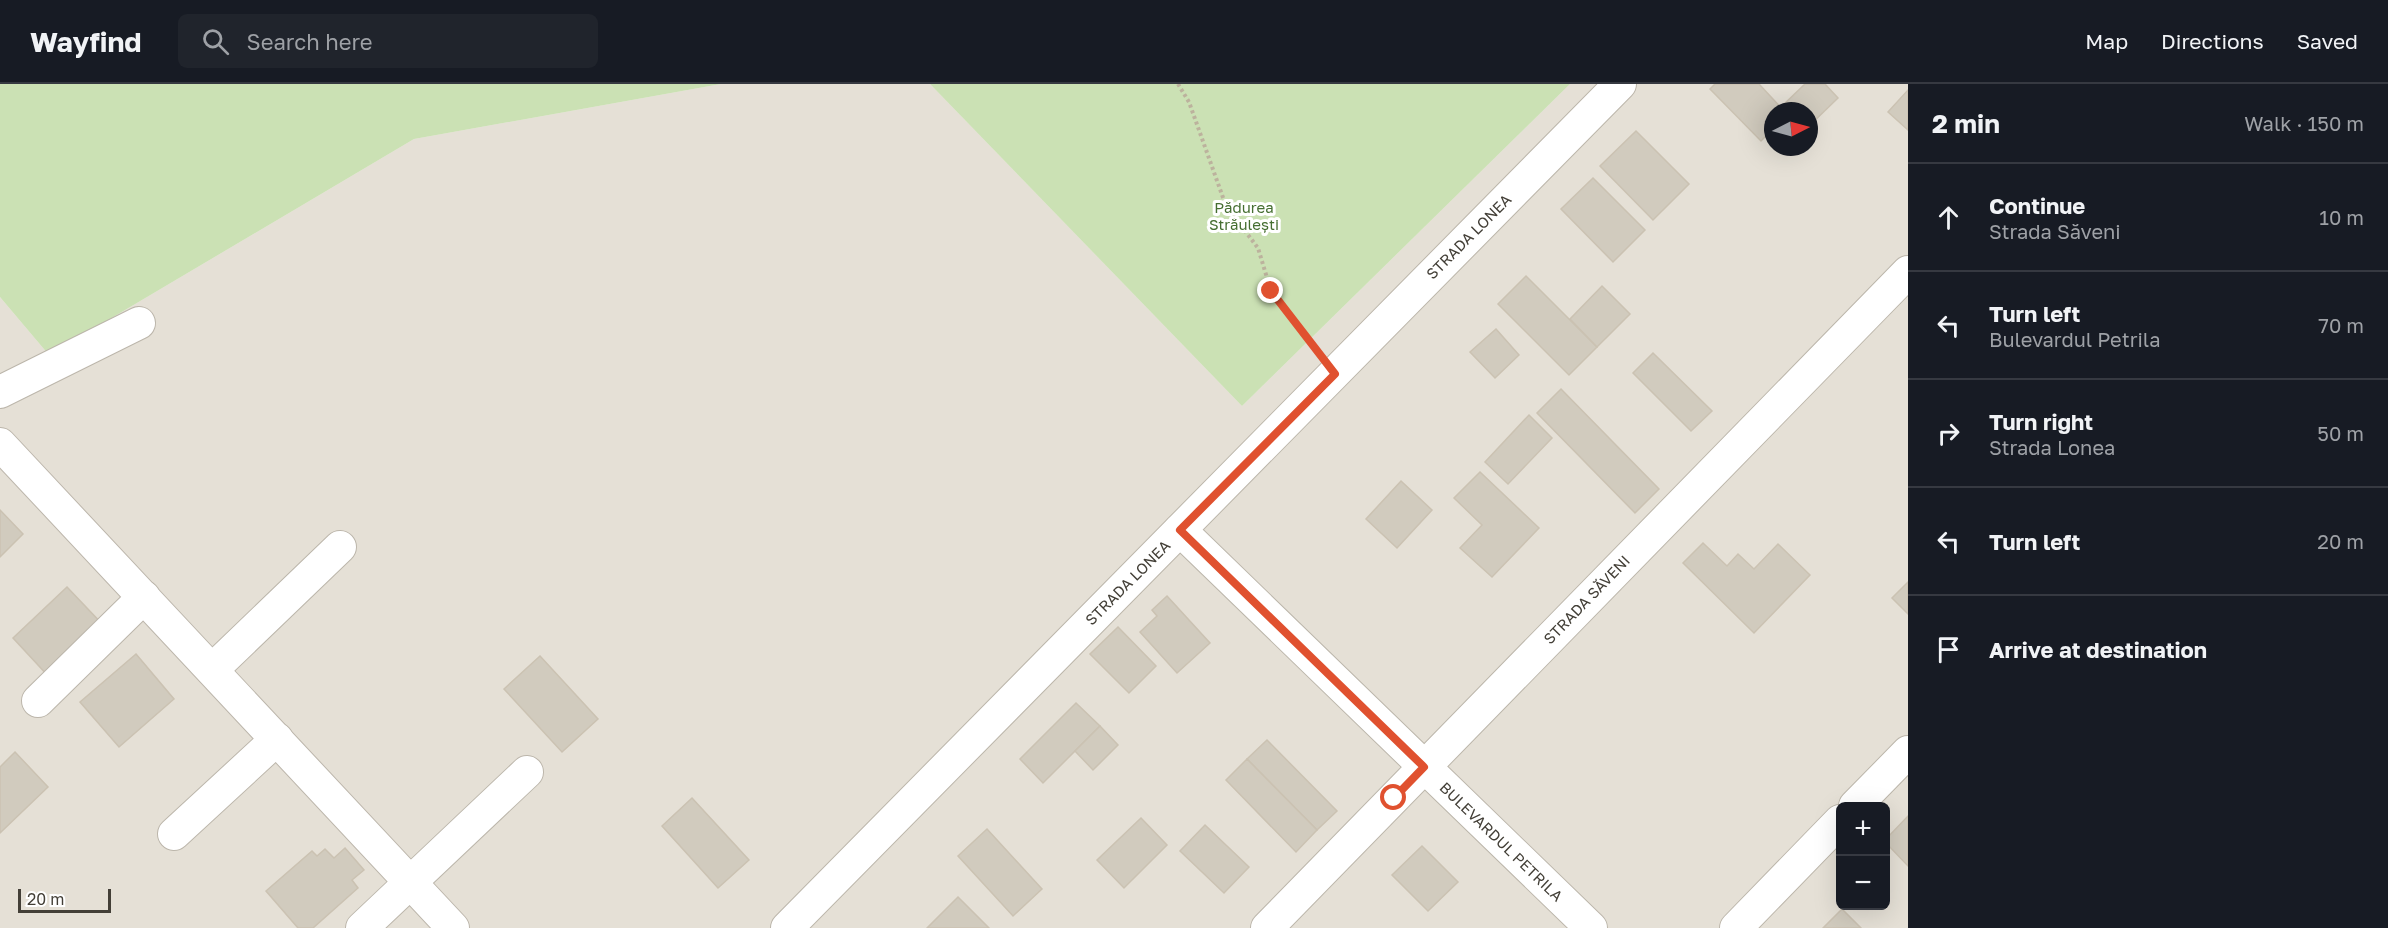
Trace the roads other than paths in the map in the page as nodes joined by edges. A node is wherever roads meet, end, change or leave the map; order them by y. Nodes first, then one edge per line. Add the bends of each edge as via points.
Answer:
1 (1620, 84) edge
2 (1908, 272) edge
3 (139, 323) dead end
4 (0, 392) edge
5 (0, 444) edge
6 (1180, 530) junction
7 (340, 547) dead end
8 (144, 597) junction
9 (212, 670) junction
10 (38, 701) dead end
11 (277, 739) junction
12 (1908, 752) edge
13 (1424, 767) junction
14 (527, 772) dead end
15 (1860, 802) edge
16 (1836, 825) edge
17 (174, 834) dead end
18 (410, 881) junction
19 (362, 928) edge
20 (453, 928) edge
21 (787, 928) edge
22 (1267, 928) edge
23 (1590, 928) edge
24 (1736, 928) edge

1 - 6 street, STRADA LONEA
2 - 13 street, STRADA SĂVENI
3 - 4 street
5 - 8 street
6 - 13 street, BULEVARDUL PETRILA
6 - 21 street, STRADA LONEA
7 - 9 street
8 - 9 street
8 - 10 street
9 - 11 street
11 - 17 street
11 - 18 street
12 - 15 street
13 - 22 street, STRADA SĂVENI
13 - 23 street, BULEVARDUL PETRILA
14 - 18 street
16 - 24 street
18 - 19 street
18 - 20 street

